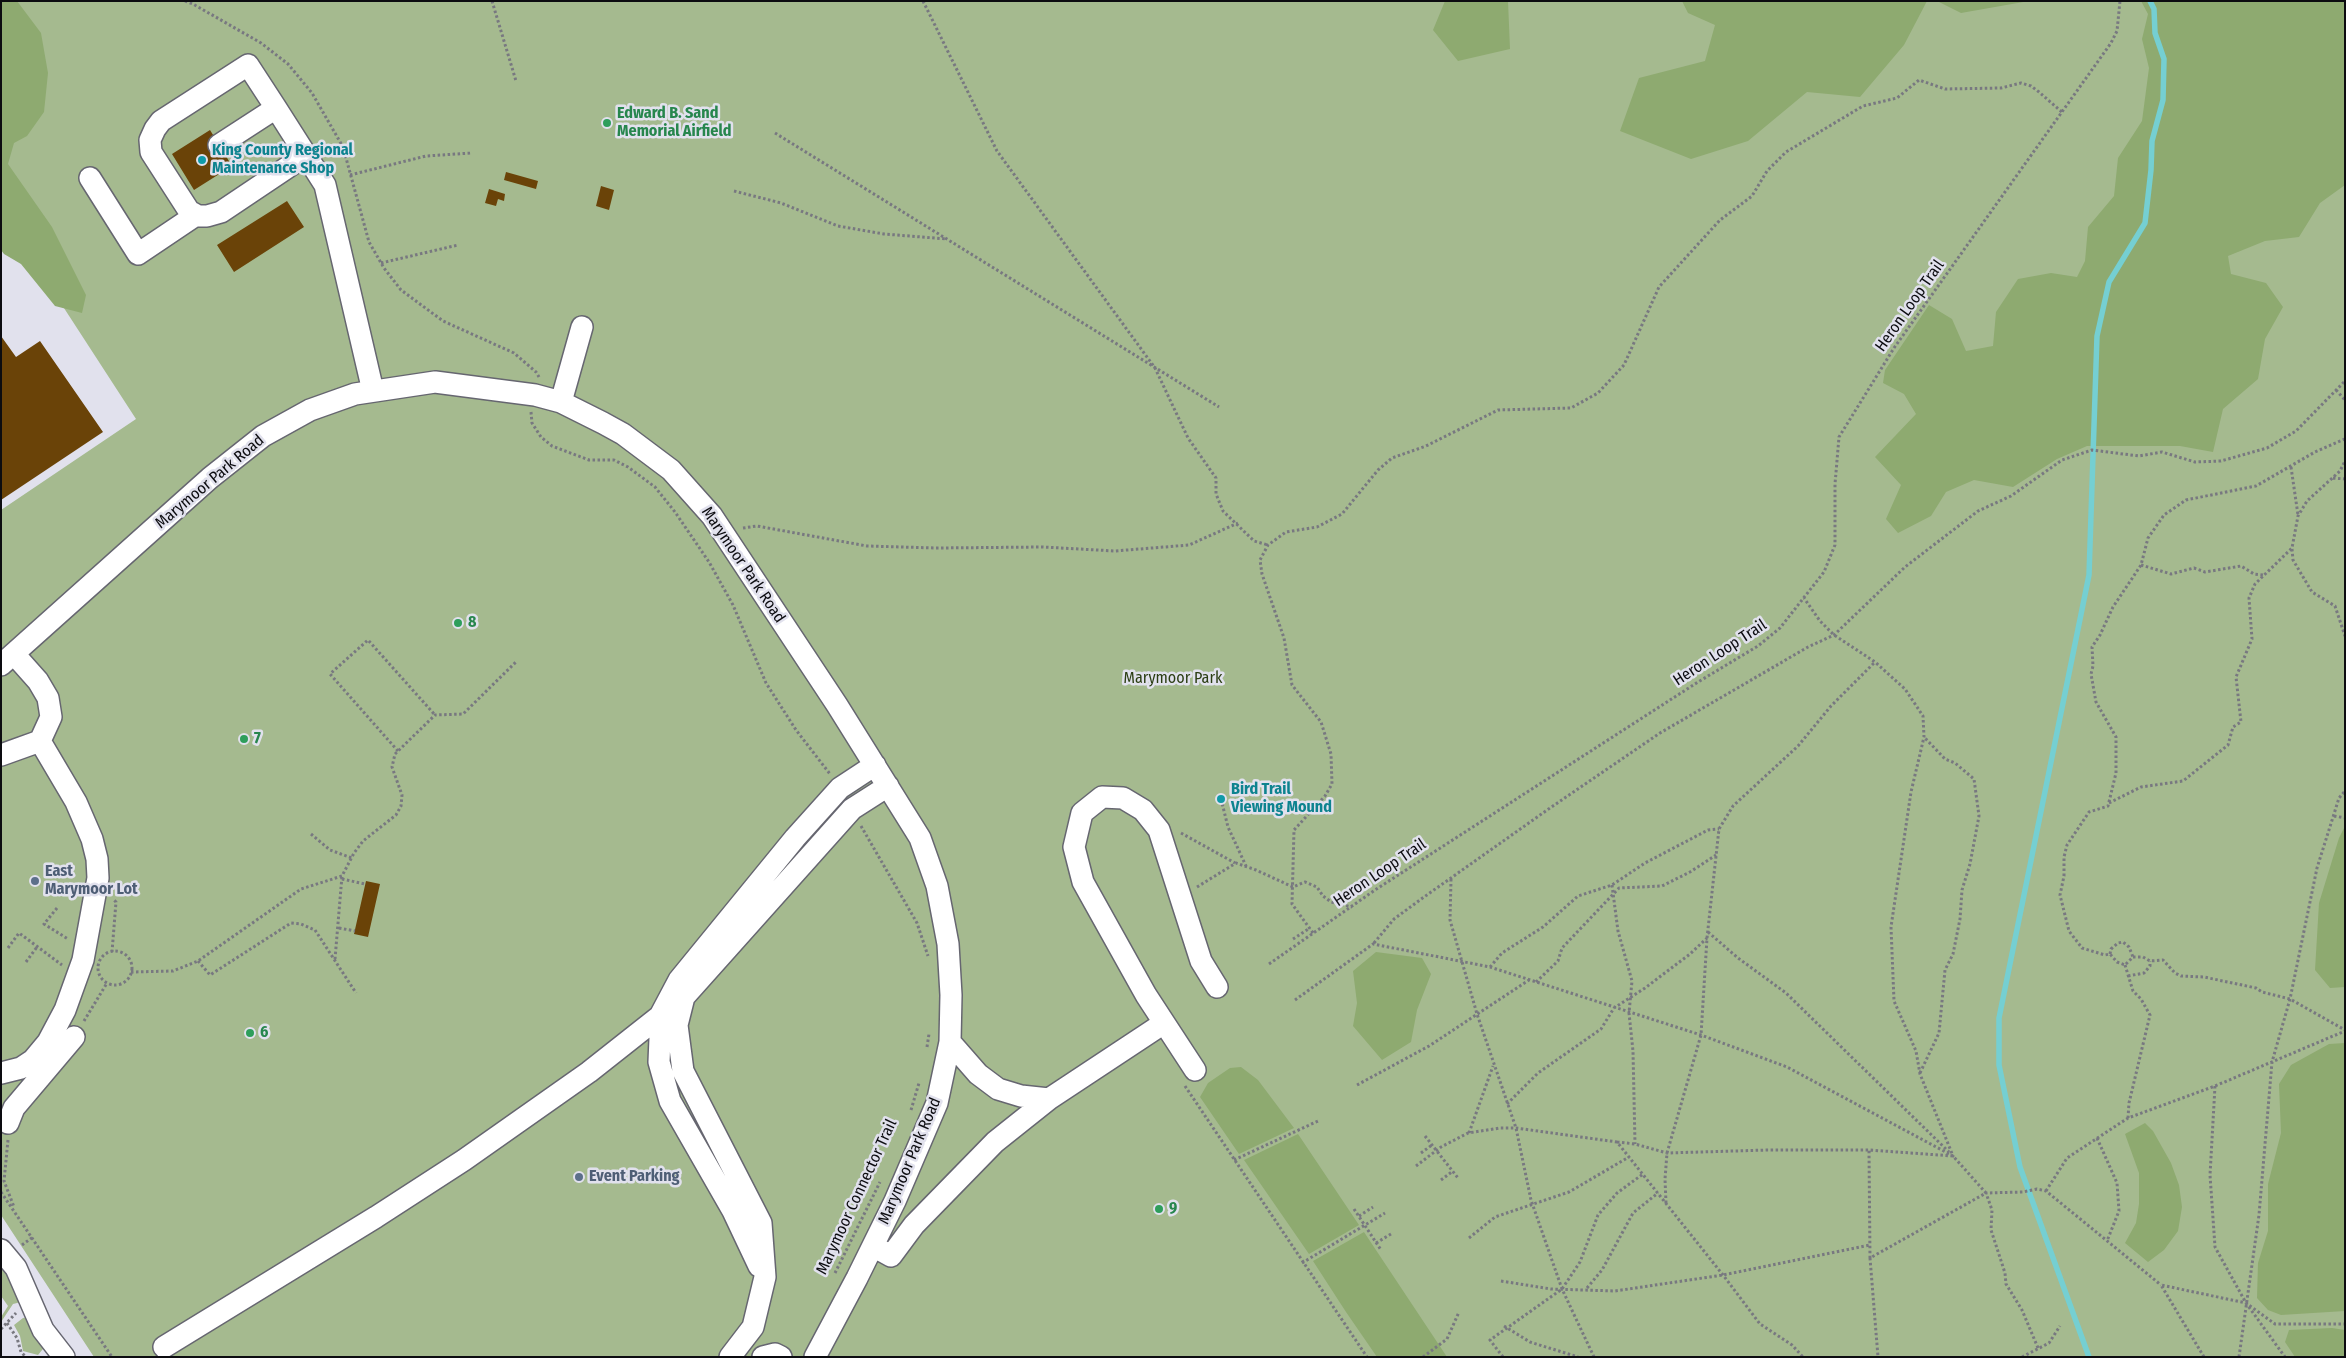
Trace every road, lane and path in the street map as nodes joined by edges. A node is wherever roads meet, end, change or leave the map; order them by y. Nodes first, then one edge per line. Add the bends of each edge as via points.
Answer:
1 (185, 1) edge
2 (492, 1) edge
3 (923, 1) edge
4 (2120, 1) edge
5 (516, 81) dead end
6 (276, 108) junction
7 (2063, 112) junction
8 (775, 133) dead end
9 (219, 146) dead end
10 (472, 153) dead end
11 (306, 156) junction
12 (350, 175) junction
13 (90, 178) dead end
14 (734, 191) dead end
15 (196, 215) junction
16 (947, 240) junction
17 (458, 245) dead end
18 (381, 263) junction
19 (582, 327) dead end
20 (1155, 368) junction
21 (539, 378) dead end
22 (2345, 381) edge
23 (2336, 390) junction
24 (373, 391) junction
25 (2345, 400) edge
26 (561, 402) junction
27 (532, 407) dead end
28 (1219, 407) dead end
29 (2345, 440) edge
30 (2345, 462) edge
31 (2291, 467) junction
32 (2332, 478) junction
33 (2345, 479) edge
34 (2298, 516) junction
35 (1238, 523) junction
36 (722, 531) junction
37 (1268, 546) junction
38 (2292, 548) junction
39 (2141, 564) junction
40 (2264, 575) junction
41 (1804, 598) junction
42 (1834, 635) junction
43 (2345, 636) edge
44 (8, 659) edge
45 (517, 662) dead end
46 (1874, 662) junction
47 (435, 716) junction
48 (1924, 737) junction
49 (40, 741) junction
50 (398, 751) junction
51 (1, 755) edge
52 (875, 764) junction
53 (834, 778) dead end
54 (888, 786) junction
55 (2345, 790) edge
56 (1221, 799) dead end
57 (2109, 803) junction
58 (2334, 816) junction
59 (2345, 818) edge
60 (858, 819) dead end
61 (1719, 829) junction
62 (1176, 831) dead end
63 (311, 834) dead end
64 (1716, 855) junction
65 (352, 858) junction
66 (1236, 863) junction
67 (1247, 866) junction
68 (342, 878) junction
69 (1452, 878) junction
70 (365, 884) dead end
71 (1612, 885) junction
72 (1293, 887) junction
73 (1179, 889) junction
74 (1612, 894) junction
75 (1352, 907) junction
76 (57, 908) dead end
77 (338, 928) junction
78 (1310, 928) junction
79 (355, 931) dead end
80 (1708, 932) junction
81 (1313, 933) junction
82 (1707, 938) junction
83 (1293, 939) dead end
84 (74, 941) dead end
85 (1374, 944) junction
86 (38, 946) junction
87 (8, 948) dead end
88 (2110, 954) junction
89 (2133, 957) junction
90 (335, 960) junction
91 (1460, 960) junction
92 (198, 961) junction
93 (2150, 961) junction
94 (26, 962) dead end
95 (930, 962) dead end
96 (1269, 964) dead end
97 (2125, 965) junction
98 (1490, 967) junction
99 (68, 969) dead end
100 (131, 972) junction
101 (2128, 976) junction
102 (1530, 980) junction
103 (1536, 982) junction
104 (1217, 987) dead end
105 (356, 993) dead end
106 (684, 997) junction
107 (1630, 999) junction
108 (2290, 999) junction
109 (1295, 1000) dead end
110 (1614, 1008) junction
111 (1629, 1013) junction
112 (661, 1014) junction
113 (1477, 1014) junction
114 (1164, 1024) junction
115 (929, 1031) dead end
116 (2345, 1031) edge
117 (1701, 1035) junction
118 (74, 1037) dead end
119 (950, 1042) junction
120 (926, 1055) dead end
121 (2272, 1062) junction
122 (1494, 1066) junction
123 (1, 1073) edge
124 (1920, 1074) junction
125 (1188, 1075) joint
126 (920, 1080) dead end
127 (1357, 1085) dead end
128 (2215, 1086) junction
129 (1049, 1099) junction
130 (1507, 1104) junction
131 (908, 1117) dead end
132 (2128, 1118) junction
133 (1318, 1121) dead end
134 (8, 1123) dead end
135 (1516, 1128) junction
136 (1468, 1133) junction
137 (1425, 1136) dead end
138 (2097, 1138) junction
139 (1617, 1142) junction
140 (1432, 1144) junction
141 (1635, 1144) junction
142 (1437, 1150) junction
143 (1869, 1150) junction
144 (1421, 1153) dead end
145 (1668, 1153) junction
146 (1954, 1156) junction
147 (1629, 1157) junction
148 (1234, 1160) junction
149 (1416, 1166) dead end
150 (1453, 1171) junction
151 (1643, 1174) junction
152 (1458, 1178) dead end
153 (881, 1180) dead end
154 (1441, 1180) dead end
155 (2046, 1191) junction
156 (1, 1192) edge
157 (1658, 1193) junction
158 (1986, 1193) junction
159 (1666, 1203) junction
160 (1532, 1204) junction
161 (1373, 1207) dead end
162 (1354, 1209) dead end
163 (1386, 1213) dead end
164 (1359, 1216) junction
165 (1365, 1226) junction
166 (1391, 1234) dead end
167 (32, 1237) junction
168 (1469, 1238) dead end
169 (2107, 1241) junction
170 (1376, 1243) junction
171 (25, 1244) dead end
172 (1870, 1245) junction
173 (873, 1246) junction
174 (1, 1250) edge
175 (1381, 1250) dead end
176 (1870, 1258) junction
177 (1302, 1262) junction
178 (1723, 1275) junction
179 (765, 1278) junction
180 (833, 1278) dead end
181 (1501, 1281) dead end
182 (2161, 1285) junction
183 (1587, 1288) junction
184 (1562, 1289) junction
185 (2246, 1303) junction
186 (1459, 1312) dead end
187 (13, 1316) dead end
188 (7, 1323) junction
189 (2345, 1324) edge
190 (2060, 1326) dead end
191 (1506, 1327) junction
192 (1, 1329) edge
193 (164, 1347) dead end
194 (2038, 1348) junction
195 (26, 1357) edge
196 (64, 1357) edge
197 (112, 1357) edge
198 (730, 1357) edge
199 (763, 1357) edge
200 (782, 1357) edge
201 (815, 1357) edge
202 (1366, 1357) edge
203 (1422, 1357) edge
204 (1503, 1357) edge
205 (1578, 1357) edge
206 (1594, 1357) edge
207 (1803, 1357) edge
208 (1878, 1357) edge
209 (2022, 1357) edge
210 (2204, 1357) edge
211 (2239, 1357) edge
212 (2286, 1357) edge

1 - 12 path via 261,43 288,64 312,93 333,127
2 - 5 path
3 - 20 path via 997,150
4 - 7 path, Heron Loop Trail via 2117,31 2111,43
6 - 9 street
6 - 11 street
6 - 15 street via 248,65 161,121 155,129 150,140 151,152 189,211
7 - 37 path via 2031,86 2021,83 2001,88 1945,89 1919,80 1897,98 1863,106 1786,152 1767,171 1752,196 1720,220 1659,287 1624,365 1598,393 1571,408 1498,410 1426,446 1392,458 1342,514 1317,527 1286,532
7 - 41 path, Heron Loop Trail via 1894,348 1839,437 1835,545 1824,572
8 - 16 path
10 - 12 path via 426,156
11 - 15 street via 221,212
11 - 24 street via 325,185
12 - 18 path via 369,242
13 - 15 street via 138,254
14 - 16 path via 781,203 838,226
16 - 20 path
17 - 18 path
18 - 21 path via 401,290 420,306 443,321 514,353
19 - 26 street
20 - 28 path
20 - 35 path via 1188,438 1216,478 1216,494 1223,511
22 - 23 path
23 - 25 path
23 - 42 path via 2296,430 2267,448 2221,462 2195,462 2162,452 2140,456 2092,450 2062,460 2011,496 1978,511 1905,567
24 - 26 street, Marymoor Park Road via 435,382 523,393
24 - 44 street, Marymoor Park Road via 310,410 263,436 210,478
26 - 36 street, Marymoor Park Road via 623,434 671,470
27 - 53 path via 532,423 552,446 589,460 614,460 656,487 709,562 734,605 766,683 796,730
29 - 31 path via 2315,452
30 - 32 path
31 - 34 path
31 - 39 path via 2256,486 2186,500 2159,520 2148,538
32 - 33 path
32 - 34 path via 2306,501
34 - 38 path
35 - 36 path via 1189,545 1115,551 1043,547 867,546 757,526
35 - 37 path via 1254,541
36 - 52 street, Marymoor Park Road
37 - 72 path via 1260,560 1262,574 1284,638 1292,685 1321,722 1331,754 1332,784 1294,830
38 - 40 path
38 - 43 path via 2293,560 2312,592 2335,606
39 - 40 path via 2171,574 2194,568 2205,572 2241,566 2254,574
39 - 57 path via 2092,647 2091,674 2096,702 2102,716 2112,726 2117,747 2116,773
40 - 57 path via 2255,584 2249,598 2252,639 2236,677 2241,722 2233,727 2228,745 2182,781 2141,787
41 - 42 path
41 - 75 path, Heron Loop Trail via 1780,628 1758,646 1383,884
42 - 46 path
42 - 69 path via 1660,733
44 - 49 street via 38,681 48,698 51,717
45 - 47 path via 464,714
46 - 48 path via 1905,689 1923,716
46 - 61 path via 1798,746 1734,806
47 - 50 path
47 - 50 path via 368,640 330,674
48 - 124 path via 1911,792 1891,927 1894,1001 1916,1051
48 - 124 path via 1945,759 1955,762 1974,779 1979,816 1962,890 1955,946 1945,970 1939,1033
49 - 51 street
49 - 123 street via 76,802 92,839 98,878 82,960 65,1010 48,1042 33,1060 21,1068
50 - 65 path via 392,767 402,795 401,806 396,815 363,841
52 - 54 street, Marymoor Park Road
52 - 112 street via 840,788 795,838 679,980
54 - 106 street via 852,809
54 - 119 street, Marymoor Park Road via 920,838 937,886 948,944 952,995
55 - 58 path
56 - 67 path via 1228,827
57 - 88 path via 2089,812 2067,845 2060,895 2074,941 2091,953
58 - 59 path
58 - 108 path via 2317,868
60 - 95 path via 917,923
61 - 64 path
61 - 71 path via 1708,830 1645,863
62 - 66 path
63 - 65 path via 330,850
64 - 74 path via 1662,886 1619,888
64 - 80 path
65 - 68 path
66 - 67 path
66 - 73 path via 1205,883
67 - 72 path
68 - 70 path
68 - 77 path
68 - 92 path via 301,888
69 - 85 path via 1394,920
69 - 91 path via 1450,920
71 - 74 path
71 - 98 path via 1578,896 1543,927 1502,953
72 - 75 path via 1304,882 1317,887 1331,902
72 - 78 path via 1292,904
73 - 104 street via 1200,961
73 - 114 street via 1159,830 1143,810 1123,798 1102,797 1082,813 1074,847 1083,882
74 - 103 path via 1562,948 1558,961
74 - 107 path via 1632,982
75 - 81 path, Heron Loop Trail
76 - 84 path via 44,924 63,938
77 - 79 path
77 - 90 path
78 - 81 path
78 - 83 path
80 - 82 path
80 - 146 path via 1786,993
81 - 96 path, Heron Loop Trail
82 - 107 path
82 - 117 path
85 - 91 path
85 - 109 path
86 - 87 path via 19,933
86 - 94 path
86 - 99 path
88 - 89 path via 2111,949 2123,942
88 - 97 path
89 - 93 path
89 - 97 path
90 - 92 path via 316,930 291,923 210,975
90 - 105 path
91 - 98 path
91 - 113 path
92 - 100 path via 173,971
93 - 101 path via 2144,973
93 - 108 path via 2163,960 2182,976 2204,977
97 - 101 path
98 - 102 path
100 - 100 path via 129,959 118,952 106,954 99,965 101,977 111,985 124,982
101 - 132 path via 2133,991 2150,1015
102 - 103 path
102 - 113 path
103 - 110 path
106 - 112 street
106 - 179 street via 677,1024 683,1071 761,1223
107 - 110 path
107 - 111 path
108 - 116 path
108 - 121 path
110 - 111 path
110 - 130 path via 1601,1029 1538,1073
111 - 117 path
111 - 141 path
112 - 179 street via 658,1062 670,1102 733,1211
112 - 193 street via 589,1072 464,1160
113 - 122 path
113 - 127 path via 1429,1046
114 - 125 street
114 - 129 street
115 - 120 path
116 - 121 path
117 - 145 path
117 - 146 path via 1787,1067
118 - 134 street via 14,1108
119 - 129 street via 978,1074 998,1089
119 - 173 street, Marymoor Park Road via 937,1103
121 - 128 path
121 - 185 path via 2259,1215
122 - 130 path
122 - 136 path
124 - 146 path
125 - 148 path
126 - 131 path, Marymoor Connector Trail
128 - 132 path
128 - 185 path via 2210,1168 2215,1247
129 - 173 street via 995,1142 914,1225 891,1256
130 - 135 path
132 - 138 path
133 - 148 path
135 - 136 path
135 - 139 path
135 - 160 path
136 - 142 path
137 - 140 path
138 - 155 path via 2067,1158
138 - 169 path via 2117,1183 2119,1211
139 - 141 path
139 - 147 path
140 - 142 path
140 - 144 path
141 - 145 path
142 - 149 path
142 - 150 path
143 - 145 path
143 - 146 path
143 - 172 path
145 - 159 path
146 - 158 path
147 - 151 path
147 - 160 path via 1569,1192
148 - 177 path
150 - 152 path
150 - 154 path
151 - 157 path
151 - 184 path via 1617,1193 1598,1215 1580,1262
153 - 180 path, Marymoor Connector Trail
155 - 158 path
155 - 169 path
156 - 167 path
157 - 159 path
157 - 183 path via 1633,1213 1602,1270
158 - 176 path
158 - 194 path via 1992,1210 1991,1230 2006,1284 2022,1310
159 - 178 path
160 - 168 path via 1495,1217
160 - 184 path
161 - 164 path
162 - 164 path
163 - 165 path
164 - 165 path
165 - 170 path
165 - 177 path
166 - 170 path
167 - 171 path
167 - 197 path
169 - 182 path
170 - 175 path
172 - 176 path
172 - 178 path
173 - 201 street, Marymoor Park Road
174 - 196 street via 16,1268 43,1330
176 - 208 path
177 - 202 path
178 - 183 path via 1615,1291
178 - 207 path via 1760,1324 1792,1345
179 - 198 street via 753,1327
181 - 184 path
182 - 185 path
182 - 210 path
183 - 184 path
184 - 191 path
184 - 206 path
185 - 189 path via 2275,1324
185 - 211 path
185 - 212 path
186 - 203 path via 1447,1339
187 - 188 path
188 - 192 path
188 - 195 path
190 - 194 path via 2049,1343
191 - 204 path via 1490,1340
191 - 205 path via 1530,1342
194 - 209 path
199 - 200 street via 775,1354

